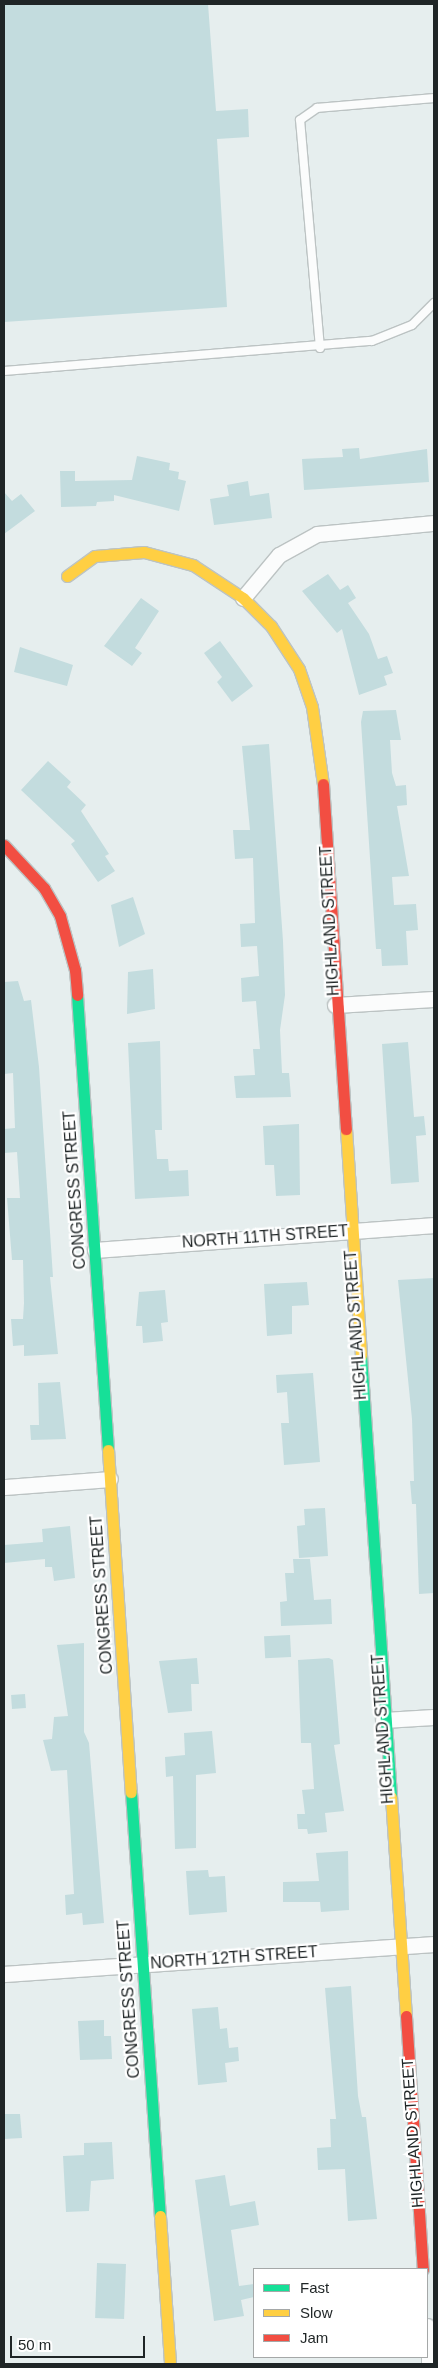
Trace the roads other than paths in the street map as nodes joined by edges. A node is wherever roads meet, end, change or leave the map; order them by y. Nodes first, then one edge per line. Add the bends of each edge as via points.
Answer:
1 (434, 98) edge
2 (434, 303) edge
3 (320, 348) junction
4 (4, 371) edge
5 (434, 523) edge
6 (67, 576) dead end
7 (243, 598) junction
8 (4, 845) edge
9 (434, 998) edge
10 (335, 1005) junction
11 (434, 1226) edge
12 (350, 1231) junction
13 (95, 1250) junction
14 (110, 1479) junction
15 (4, 1487) edge
16 (434, 1717) edge
17 (383, 1720) junction
18 (434, 1944) edge
19 (400, 1947) junction
20 (143, 1964) junction
21 (4, 1974) edge
22 (423, 2268) edge
23 (428, 2345) edge
24 (170, 2364) edge
25 (429, 2364) edge

1 - 3 lane via 317,108 300,120
2 - 3 lane via 412,325 392,335
3 - 4 lane
5 - 7 street via 317,534 278,555
6 - 7 street, HIGHLAND STREET via 95,556 144,552 193,565
7 - 10 street, HIGHLAND STREET via 289,652 312,707 320,747
8 - 13 street, CONGRESS STREET via 44,888 70,945
9 - 10 street
10 - 12 street, HIGHLAND STREET
11 - 12 street, NORTH 11TH STREET
12 - 13 street, NORTH 11TH STREET
12 - 17 street, HIGHLAND STREET
13 - 14 street, CONGRESS STREET
14 - 15 street
14 - 20 street, CONGRESS STREET
16 - 17 street
17 - 19 street, HIGHLAND STREET
18 - 19 street, NORTH 12TH STREET
19 - 20 street, NORTH 12TH STREET
19 - 22 street, HIGHLAND STREET
20 - 21 street, NORTH 12TH STREET
20 - 24 street, CONGRESS STREET
23 - 25 street

